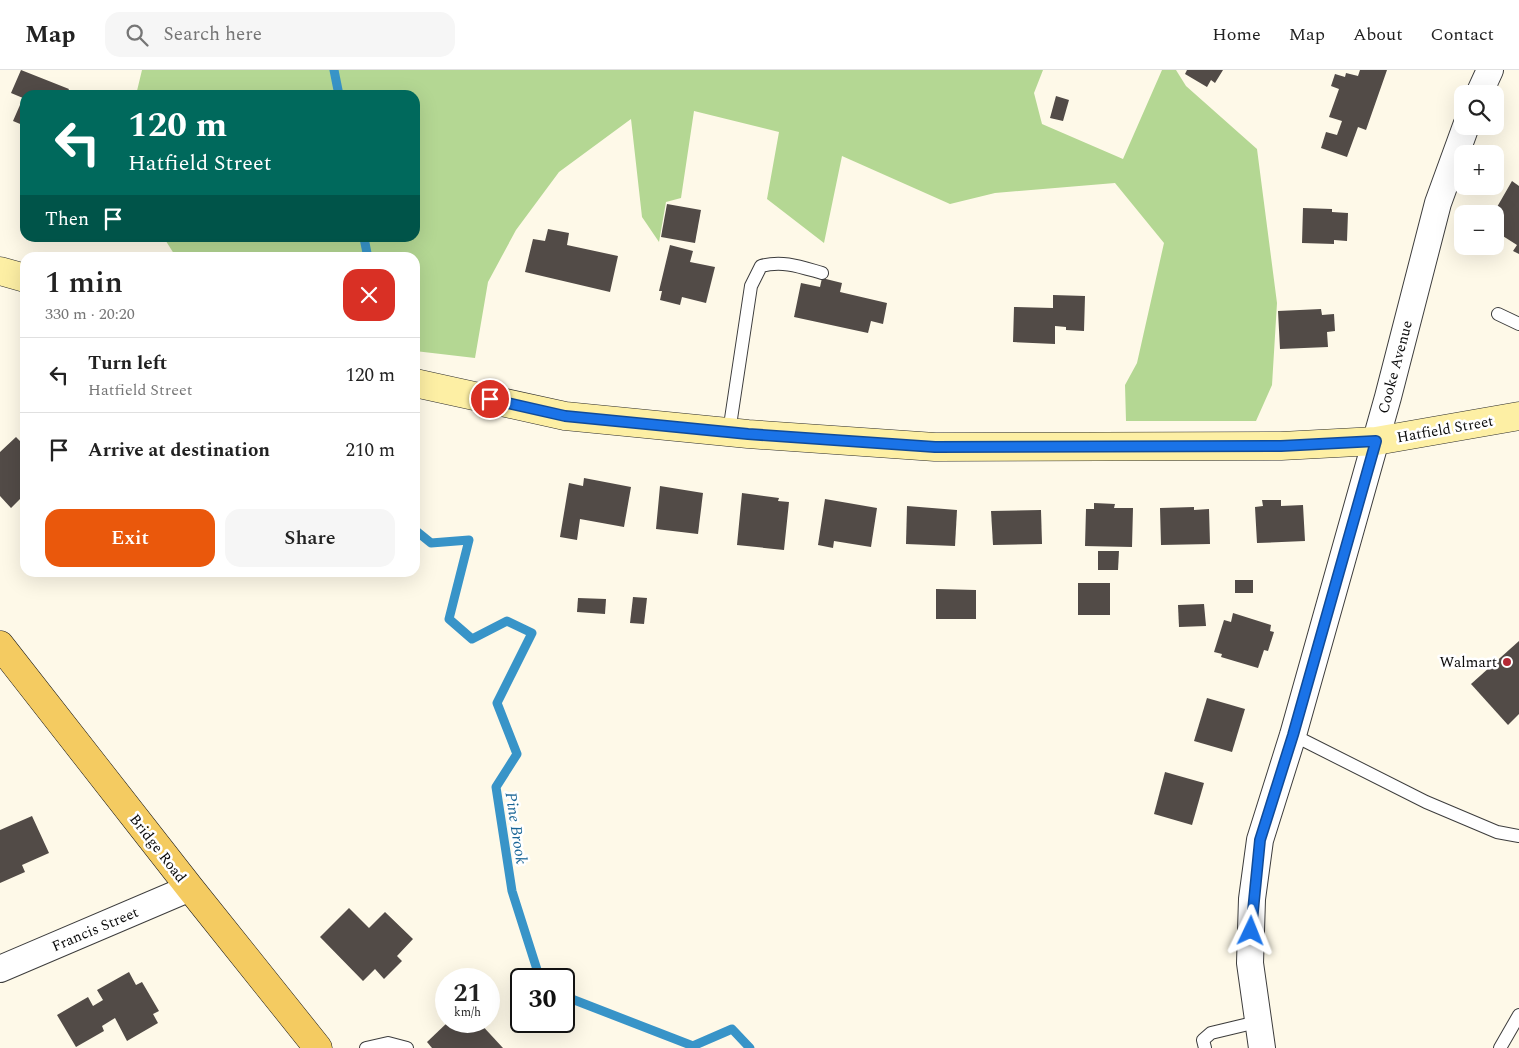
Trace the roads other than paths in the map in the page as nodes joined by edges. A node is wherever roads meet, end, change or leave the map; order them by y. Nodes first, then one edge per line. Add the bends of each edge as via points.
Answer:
1 (1490, 70) edge
2 (1483, 85) edge
3 (1463, 135) edge
4 (0, 271) edge
5 (822, 273) dead end
6 (20, 277) edge
7 (1498, 314) dead end
8 (1519, 324) edge
9 (420, 383) edge
10 (1519, 416) edge
11 (729, 432) junction
12 (1376, 441) junction
13 (3, 653) edge
14 (1293, 735) junction
15 (1519, 836) edge
16 (190, 888) junction
17 (0, 969) edge
18 (1519, 1015) edge
19 (1257, 1022) junction
20 (318, 1048) edge
21 (366, 1048) edge
22 (407, 1048) edge
23 (1205, 1048) edge
24 (1262, 1048) edge
25 (1500, 1048) edge

1 - 2 street
3 - 12 street, Cooke Avenue via 1438,204
4 - 6 street
5 - 11 lane via 789,264 761,266 751,286
7 - 8 lane
9 - 11 street, Hatfield Street via 565,416
10 - 12 street, Hatfield Street
11 - 12 street, Hatfield Street via 935,447 1281,446
12 - 14 street, Cooke Avenue
13 - 16 main road, Bridge Road
14 - 15 lane via 1426,802 1497,832
14 - 19 street, Cooke Avenue via 1258,850 1252,898 1250,963
16 - 17 street, Francis Street
16 - 20 main road, Bridge Road
18 - 25 lane
19 - 23 lane via 1211,1033 1204,1040
19 - 24 street, Cooke Avenue
21 - 22 lane via 388,1043

